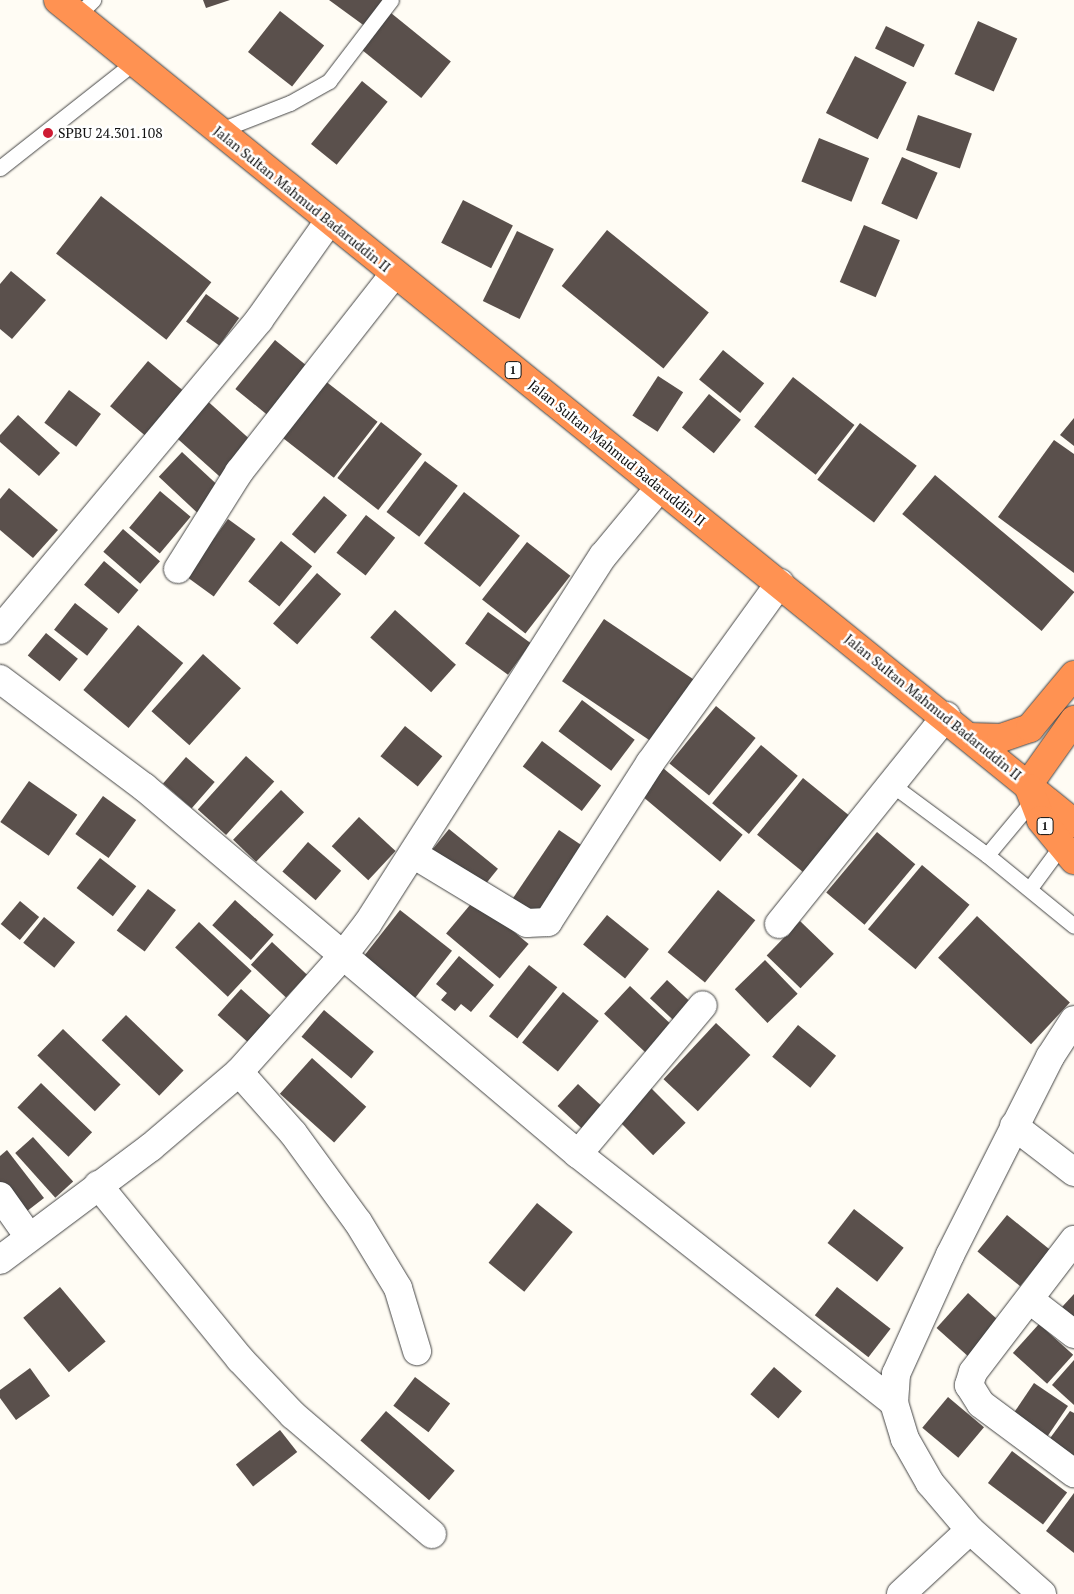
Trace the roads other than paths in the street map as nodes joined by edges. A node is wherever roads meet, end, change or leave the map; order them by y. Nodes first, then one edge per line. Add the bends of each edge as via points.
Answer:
1 (391, 0) edge
2 (76, 5) edge
3 (134, 62) junction
4 (218, 131) junction
5 (0, 168) edge
6 (329, 221) junction
7 (394, 274) junction
8 (660, 487) junction
9 (178, 569) dead end
10 (780, 583) junction
11 (0, 630) edge
12 (1074, 675) edge
13 (0, 679) edge
14 (946, 716) junction
15 (1074, 720) edge
16 (970, 737) junction
17 (891, 784) junction
18 (1030, 793) junction
19 (1069, 827) edge
20 (414, 854) junction
21 (987, 855) junction
22 (1030, 888) junction
23 (779, 924) dead end
24 (1074, 926) edge
25 (341, 958) junction
26 (704, 1005) dead end
27 (1074, 1020) edge
28 (239, 1072) junction
29 (1014, 1126) junction
30 (578, 1154) junction
31 (1074, 1172) edge
32 (98, 1185) junction
33 (0, 1196) edge
34 (29, 1237) junction
35 (1074, 1240) edge
36 (0, 1260) edge
37 (1030, 1300) junction
38 (1074, 1334) edge
39 (417, 1350) dead end
40 (894, 1403) junction
41 (1074, 1473) edge
42 (970, 1530) junction
43 (432, 1534) dead end
44 (901, 1594) edge
45 (1042, 1594) edge

1 - 4 lane via 329,81 290,103
2 - 3 highway, Jalan Sultan Mahmud Badaruddin II / 1
3 - 4 highway, Jalan Sultan Mahmud Badaruddin II / 1
3 - 5 lane
4 - 6 highway, Jalan Sultan Mahmud Badaruddin II / 1
6 - 7 highway, Jalan Sultan Mahmud Badaruddin II / 1
6 - 11 street via 258,320
7 - 8 highway, Jalan Sultan Mahmud Badaruddin II / 1
7 - 9 street via 239,472
8 - 10 highway, Jalan Sultan Mahmud Badaruddin II / 1
8 - 20 street via 602,556
10 - 14 highway, Jalan Sultan Mahmud Badaruddin II / 1
10 - 20 street via 650,763 548,922 527,923
12 - 16 highway via 1030,728 1001,738
13 - 25 street via 144,787
14 - 16 highway, Jalan Sultan Mahmud Badaruddin II / 1
14 - 17 street
15 - 18 highway
16 - 18 highway, Jalan Sultan Mahmud Badaruddin II / 1
17 - 21 lane
17 - 23 street
18 - 19 highway, 1
18 - 21 lane
19 - 22 lane
20 - 25 street
21 - 22 lane
22 - 24 lane
25 - 28 street
25 - 30 street
26 - 30 street
27 - 29 street
28 - 32 street
28 - 39 street via 293,1133 358,1222 398,1288
29 - 31 street
29 - 40 street via 900,1363
30 - 40 street
32 - 34 street
32 - 43 street via 240,1359 293,1415
33 - 34 street
34 - 36 street
35 - 37 street
37 - 38 street
37 - 41 street via 974,1372 971,1392
40 - 42 street via 916,1460
42 - 44 street
42 - 45 street

